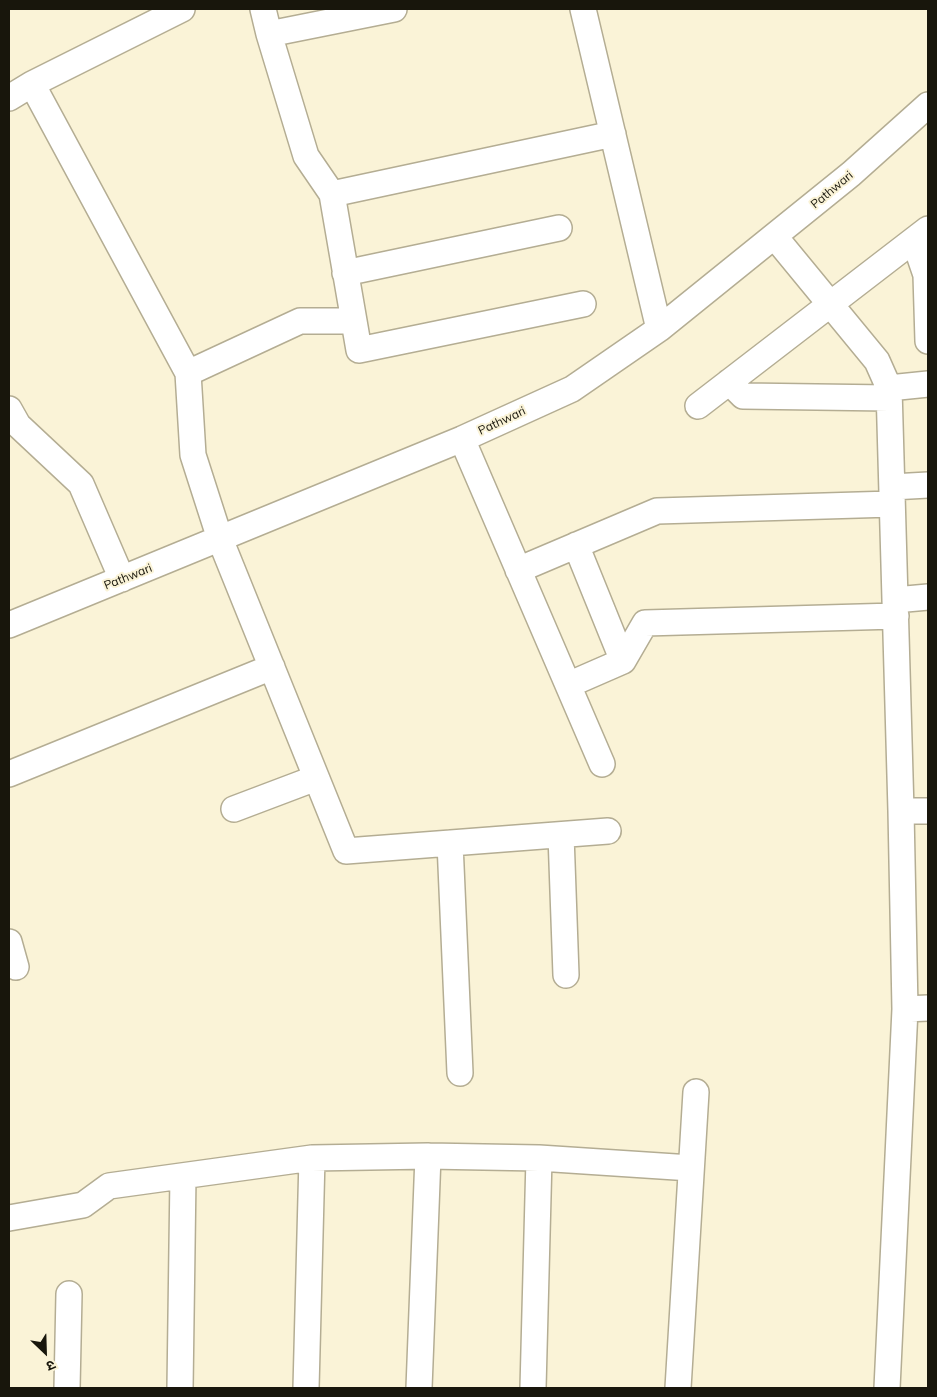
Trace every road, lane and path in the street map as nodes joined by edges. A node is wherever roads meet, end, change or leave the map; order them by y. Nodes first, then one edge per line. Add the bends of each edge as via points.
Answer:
1 (182, 9) edge
2 (263, 9) edge
3 (394, 9) edge
4 (583, 9) edge
5 (268, 34) junction
6 (32, 84) junction
7 (9, 98) edge
8 (928, 105) edge
9 (613, 134) junction
10 (332, 194) junction
11 (559, 228) dead end
12 (921, 235) edge
13 (775, 237) junction
14 (345, 273) junction
15 (583, 304) dead end
16 (830, 304) junction
17 (354, 321) junction
18 (659, 330) junction
19 (928, 342) edge
20 (188, 374) junction
21 (729, 382) junction
22 (928, 384) edge
23 (889, 393) junction
24 (698, 406) dead end
25 (9, 409) edge
26 (462, 440) junction
27 (928, 485) edge
28 (892, 496) junction
29 (220, 539) junction
30 (576, 545) junction
31 (518, 570) junction
32 (122, 579) junction
33 (928, 597) edge
34 (895, 608) junction
35 (9, 625) edge
36 (623, 661) junction
37 (272, 667) junction
38 (568, 685) junction
39 (602, 764) dead end
40 (9, 774) edge
41 (316, 778) junction
42 (234, 809) dead end
43 (901, 811) junction
44 (928, 811) edge
45 (608, 831) dead end
46 (561, 835) junction
47 (450, 843) junction
48 (9, 942) edge
49 (16, 967) dead end
50 (566, 975) dead end
51 (917, 1009) edge
52 (460, 1073) dead end
53 (696, 1092) dead end
54 (428, 1156) junction
55 (312, 1158) junction
56 (539, 1158) junction
57 (691, 1168) junction
58 (183, 1176) junction
59 (9, 1218) edge
60 (69, 1294) dead end
61 (67, 1388) edge
62 (180, 1388) edge
63 (306, 1388) edge
64 (419, 1388) edge
65 (533, 1388) edge
66 (678, 1388) edge
67 (887, 1388) edge

1 - 6 street
2 - 5 street
3 - 5 street
4 - 9 street
5 - 10 street via 306,156
6 - 7 street
6 - 20 street
8 - 13 street, Pathwari
9 - 10 street
9 - 18 street
10 - 14 street
11 - 14 street
12 - 16 street
12 - 19 street
13 - 16 street
13 - 18 street, Pathwari
14 - 17 street
15 - 17 street via 359,350
16 - 21 street
16 - 23 street via 877,361
17 - 20 street via 300,321
18 - 26 street, Pathwari via 572,389
20 - 29 street via 193,455
21 - 23 street via 743,396
21 - 24 street
22 - 23 street
23 - 28 street
25 - 32 street via 18,425 81,484
26 - 29 street, Pathwari
26 - 31 street
27 - 28 street
28 - 30 street via 657,511
28 - 34 street
29 - 32 street, Pathwari
29 - 37 street
30 - 31 street
30 - 36 street
31 - 38 street
32 - 35 street, Pathwari
33 - 34 street
34 - 36 street via 644,623
34 - 43 street
36 - 38 street
37 - 40 street
37 - 41 street
38 - 39 street
41 - 42 street
41 - 47 street via 346,851
43 - 44 street
43 - 51 street
45 - 46 street
46 - 47 street
46 - 50 street
47 - 52 street
48 - 49 street
51 - 67 street
53 - 57 street
54 - 55 street
54 - 56 street
54 - 64 street
55 - 58 street
55 - 63 street
56 - 57 street
56 - 65 street
57 - 66 street
58 - 59 street via 109,1186 83,1205
58 - 62 street
60 - 61 street

